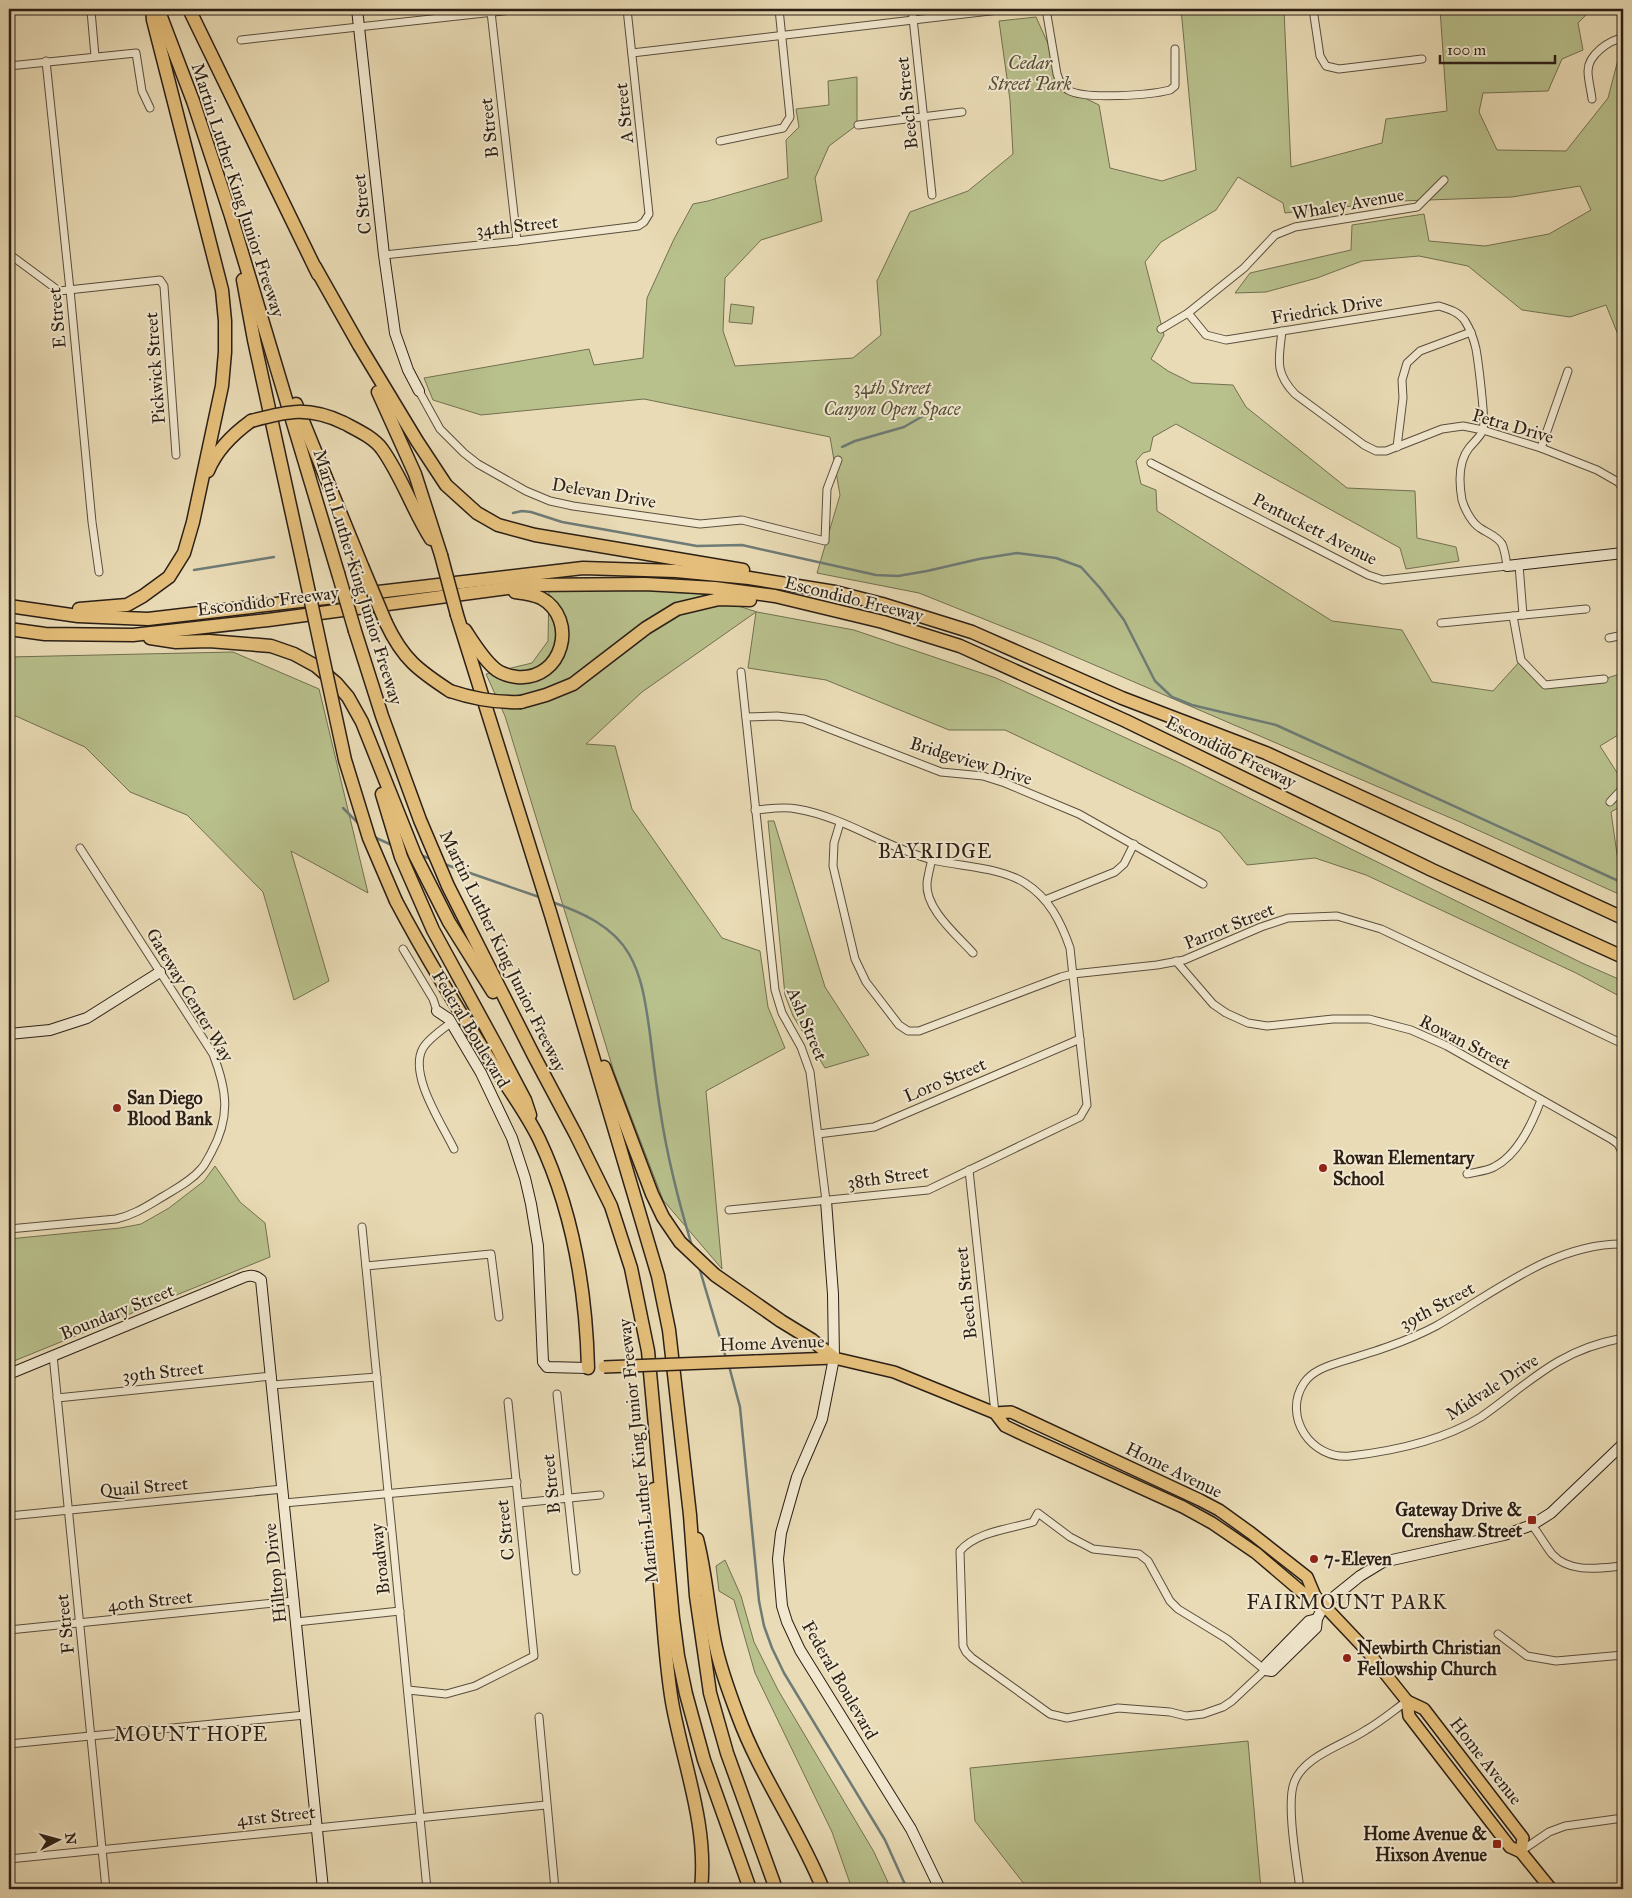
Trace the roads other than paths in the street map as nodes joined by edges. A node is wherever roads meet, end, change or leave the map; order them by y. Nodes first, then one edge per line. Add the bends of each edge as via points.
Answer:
1 (152, 9) edge
2 (158, 9) edge
3 (357, 9) edge
4 (522, 9) edge
5 (627, 9) edge
6 (778, 9) edge
7 (912, 9) edge
8 (1007, 9) edge
9 (1046, 9) edge
10 (1314, 9) edge
11 (90, 11) dead end
12 (491, 12) junction
13 (192, 13) edge
14 (914, 19) junction
15 (360, 28) junction
16 (781, 35) junction
17 (1623, 38) edge
18 (241, 40) dead end
19 (1175, 49) dead end
20 (632, 53) junction
21 (95, 56) junction
22 (1422, 59) dead end
23 (46, 61) junction
24 (9, 66) edge
25 (1592, 99) dead end
26 (150, 108) dead end
27 (962, 112) dead end
28 (924, 117) junction
29 (858, 125) dead end
30 (720, 141) dead end
31 (1444, 180) dead end
32 (932, 194) dead end
33 (649, 214) joint
34 (231, 216) junction
35 (517, 241) junction
36 (9, 254) edge
37 (384, 255) junction
38 (315, 267) junction
39 (70, 290) junction
40 (1188, 314) junction
41 (1161, 328) dead end
42 (1282, 331) junction
43 (1471, 332) junction
44 (268, 338) junction
45 (1568, 371) dead end
46 (419, 391) joint
47 (1483, 430) junction
48 (1397, 446) junction
49 (1541, 448) junction
50 (176, 455) dead end
51 (838, 460) dead end
52 (1151, 463) dead end
53 (1623, 489) edge
54 (198, 501) junction
55 (440, 553) junction
56 (1623, 553) edge
57 (1519, 565) junction
58 (1508, 566) junction
59 (99, 572) dead end
60 (477, 592) junction
61 (835, 592) junction
62 (9, 606) edge
63 (1586, 608) dead end
64 (835, 609) junction
65 (42, 610) junction
66 (1523, 615) junction
67 (1513, 616) junction
68 (458, 619) junction
69 (1441, 623) dead end
70 (9, 629) edge
71 (133, 635) junction
72 (1623, 635) edge
73 (1609, 638) dead end
74 (741, 672) dead end
75 (1604, 679) dead end
76 (746, 717) junction
77 (375, 757) junction
78 (1623, 788) edge
79 (1610, 802) dead end
80 (755, 810) junction
81 (840, 823) junction
82 (1134, 844) junction
83 (80, 848) dead end
84 (932, 859) junction
85 (1203, 884) dead end
86 (1045, 900) junction
87 (1623, 918) edge
88 (403, 949) dead end
89 (973, 953) dead end
90 (1623, 958) edge
91 (1176, 961) junction
92 (566, 966) junction
93 (160, 972) junction
94 (1073, 974) junction
95 (436, 1011) joint
96 (452, 1022) junction
97 (9, 1034) edge
98 (1080, 1039) junction
99 (1623, 1044) edge
100 (534, 1056) junction
101 (1541, 1100) junction
102 (818, 1134) junction
103 (538, 1138) junction
104 (454, 1149) dead end
105 (1623, 1154) edge
106 (969, 1170) junction
107 (1467, 1174) dead end
108 (826, 1201) junction
109 (729, 1210) dead end
110 (362, 1227) dead end
111 (9, 1229) edge
112 (1623, 1244) edge
113 (366, 1266) junction
114 (237, 1280) joint
115 (499, 1317) dead end
116 (1623, 1338) edge
117 (53, 1355) junction
118 (834, 1358) junction
119 (543, 1362) joint
120 (588, 1368) junction
121 (9, 1374) edge
122 (376, 1376) junction
123 (272, 1381) junction
124 (557, 1394) dead end
125 (652, 1394) junction
126 (57, 1398) junction
127 (508, 1402) dead end
128 (994, 1413) junction
129 (1299, 1423) joint
130 (1623, 1445) edge
131 (517, 1482) junction
132 (283, 1489) junction
133 (388, 1494) junction
134 (600, 1495) dead end
135 (568, 1498) junction
136 (284, 1503) junction
137 (519, 1503) junction
138 (68, 1510) junction
139 (690, 1515) junction
140 (9, 1516) edge
141 (1532, 1525) junction
142 (1623, 1566) edge
143 (576, 1570) dead end
144 (294, 1601) junction
145 (1324, 1605) junction
146 (400, 1612) junction
147 (296, 1622) junction
148 (80, 1623) junction
149 (9, 1630) edge
150 (1498, 1634) dead end
151 (1623, 1655) edge
152 (1265, 1670) junction
153 (408, 1690) junction
154 (1407, 1701) junction
155 (305, 1714) junction
156 (539, 1717) dead end
157 (91, 1737) junction
158 (9, 1744) edge
159 (546, 1805) junction
160 (420, 1817) junction
161 (1623, 1818) edge
162 (316, 1828) junction
163 (102, 1849) junction
164 (1521, 1852) junction
165 (9, 1859) edge
166 (106, 1889) edge
167 (323, 1889) edge
168 (427, 1889) edge
169 (555, 1889) edge
170 (701, 1889) edge
171 (750, 1889) edge
172 (776, 1889) edge
173 (823, 1889) edge
174 (940, 1889) edge
175 (1300, 1889) edge
176 (1551, 1889) edge

1 - 54 highway via 152,20 222,290 225,321 222,386
2 - 34 highway, Martin Luther King Junior Freeway via 193,100
3 - 15 street, C Street
4 - 12 street
5 - 20 street, A Street
6 - 16 street
7 - 14 street, Beech Street
8 - 14 street
9 - 19 street via 1057,74 1061,84 1075,93 1113,96 1170,90 1175,86
10 - 22 street via 1320,56 1326,66 1339,69
11 - 21 street
12 - 15 street
12 - 35 street, B Street
13 - 38 highway, Martin Luther King Junior Freeway
14 - 16 street
14 - 28 street, Beech Street
15 - 18 street
15 - 37 street, C Street
16 - 20 street
16 - 30 street via 790,117 783,128
17 - 25 street via 1613,39 1596,52 1588,69
20 - 33 street, A Street
21 - 23 street
21 - 26 street via 136,53 142,91
23 - 24 street
23 - 39 street, E Street
27 - 28 street
28 - 29 street
28 - 32 street, Beech Street
31 - 40 street, Whaley Avenue via 1417,207 1294,227 1275,235 1244,268
33 - 35 street, 34th Street via 638,226
34 - 44 highway, Martin Luther King Junior Freeway
34 - 103 highway, bridge via 254,340 347,768 369,838 396,901 418,941
35 - 37 street, 34th Street
36 - 39 street via 59,291
37 - 46 street, C Street via 395,333
38 - 55 highway, Martin Luther King Junior Freeway via 415,474
38 - 61 highway via 417,441 446,485 477,513 498,525 536,534 752,571
39 - 50 street, Pickwick Street via 160,280 164,286
39 - 59 street, E Street
40 - 41 street, Whaley Avenue
40 - 42 street, Friedrick Drive via 1201,331 1214,338 1226,340
42 - 43 street, Friedrick Drive via 1439,306 1457,313
42 - 48 street, Petra Drive via 1281,377 1295,394 1364,445 1376,451
43 - 47 street via 1476,349
43 - 48 street via 1420,351 1407,363 1402,380
44 - 64 highway, bridge via 394,641 422,672 450,691 481,700 504,702 522,702 546,695 573,684 646,628 677,609 719,599
44 - 100 highway, Martin Luther King Junior Freeway, bridge via 382,716 445,880
45 - 49 street
46 - 51 street, Delevan Drive via 440,429 464,454 526,491 573,506 700,524 742,520 825,541 827,489
47 - 48 street, Petra Drive via 1463,426 1442,429
47 - 49 street, Petra Drive
47 - 58 street via 1465,453 1460,484 1463,502 1478,527 1501,544
49 - 53 street, Petra Drive via 1597,470 1618,482
52 - 58 street, Pentuckett Avenue via 1383,580
54 - 55 highway, bridge via 209,468 219,451 232,435 251,421 298,411 325,414 364,434 382,448
54 - 65 highway via 184,553 169,577 143,596 127,605 109,608
55 - 68 highway, Martin Luther King Junior Freeway, bridge
56 - 57 street, Pentuckett Avenue
57 - 58 street, Pentuckett Avenue
57 - 66 street
60 - 64 highway, Escondido Freeway via 532,585 645,584 723,589
60 - 68 highway via 526,593 550,604 559,618 562,636 555,660 535,675 524,677 502,673 493,667
60 - 71 highway, Escondido Freeway
61 - 65 highway, Escondido Freeway via 749,578 676,571 583,568 148,619 78,616
61 - 87 highway, Escondido Freeway via 972,632 1122,698 1266,753
62 - 65 highway, Escondido Freeway
63 - 66 street
64 - 90 highway, Escondido Freeway via 960,646 1126,721 1432,870
66 - 67 street
67 - 69 street
67 - 75 street via 1521,660 1545,686
68 - 92 highway, Martin Luther King Junior Freeway
70 - 71 highway, Escondido Freeway via 45,634
71 - 77 highway via 176,642 244,642 294,654 316,666 348,697 362,722
72 - 73 street
74 - 76 street, Ash Street
76 - 80 street, Ash Street
76 - 82 street, Bridgeview Drive via 804,719 941,772 983,776 1005,783 1079,814
77 - 100 highway via 405,834 449,922
77 - 103 highway via 381,791 406,871 433,930 525,1100
78 - 79 street
80 - 81 street, 38th Street via 796,808
80 - 102 street, Ash Street via 774,990 810,1072
81 - 84 street, 38th Street
81 - 94 street, Parrot Street via 834,843 833,866 855,959 866,982 899,1025 908,1031 919,1031
82 - 85 street, Bridgeview Drive
82 - 86 street via 1124,864 1115,872
83 - 93 street, Gateway Center Way
84 - 86 street, 38th Street via 1007,874 1025,883
84 - 89 street via 927,882 933,908
86 - 94 street, 38th Street via 1064,931
88 - 95 street, Federal Boulevard via 433,999
91 - 94 street, Parrot Street
91 - 99 street, Parrot Street via 1288,918 1337,916 1381,929
91 - 101 street, Rowan Street via 1213,1004 1248,1023 1268,1026 1332,1019 1384,1022 1447,1046
92 - 118 highway via 646,1180 663,1217 680,1242 715,1275
92 - 139 highway, Martin Luther King Junior Freeway via 660,1286 669,1330
93 - 97 street via 87,1018 50,1030
93 - 111 street, Gateway Center Way via 213,1054 222,1076 224,1121 218,1140 203,1166 186,1182 131,1216
94 - 98 street, 38th Street
95 - 96 street, Federal Boulevard
96 - 104 street via 424,1046 419,1070
96 - 119 street, Federal Boulevard via 500,1111 525,1178 538,1246
98 - 102 street, Loro Street via 874,1127
98 - 106 street, 38th Street via 1087,1105 1080,1117
100 - 125 highway, Martin Luther King Junior Freeway via 614,1214 641,1308
101 - 105 street, Rowan Street via 1611,1139
101 - 107 street via 1533,1121 1510,1154 1494,1167
102 - 108 street, Ash Street
103 - 120 highway via 557,1182 582,1277
106 - 108 street, 38th Street via 928,1190
106 - 128 street, Beech Street
108 - 109 street, 38th Street
108 - 118 street, Ash Street via 834,1294
110 - 113 street, Broadway
112 - 129 street, 39th Street via 1597,1246 1558,1257 1434,1327 1390,1347 1321,1368 1304,1382 1298,1400
113 - 115 street via 491,1254
113 - 122 street, Broadway
114 - 117 street, Boundary Street
114 - 123 street, Hilltop Drive via 249,1275 261,1280
116 - 129 street, Midvale Drive via 1559,1361 1479,1418 1448,1433 1408,1446 1347,1456 1332,1454 1312,1443
117 - 121 street, Boundary Street
117 - 126 street, F Street
118 - 120 main road, Home Avenue, bridge
118 - 128 main road, Home Avenue via 894,1372
118 - 174 street, Federal Boulevard via 822,1419 797,1477 781,1533 778,1573 782,1606 800,1650 911,1829
119 - 120 street, Home Avenue via 547,1366
122 - 123 street, 39th Street
122 - 133 street, Broadway
123 - 126 street, 39th Street
123 - 132 street, Hilltop Drive
124 - 135 street, B Street
125 - 170 highway via 654,1519 665,1652 676,1721 701,1835
125 - 171 highway, Martin Luther King Junior Freeway via 673,1618 686,1694 704,1760
126 - 138 street, F Street
127 - 131 street, C Street
128 - 145 main road, Home Avenue via 1011,1412 1219,1510 1306,1576 1315,1596
130 - 141 street via 1551,1513
131 - 133 street
131 - 137 street, C Street
132 - 136 street, Hilltop Drive
132 - 138 street, Quail Street
133 - 136 street
133 - 146 street, Broadway
134 - 135 street
135 - 137 street
135 - 143 street, B Street
136 - 144 street, Hilltop Drive
137 - 153 street, C Street via 534,1656 475,1686 446,1694
138 - 140 street, Quail Street
138 - 148 street, F Street
139 - 172 highway, Martin Luther King Junior Freeway via 699,1627 710,1693 727,1753
139 - 173 highway via 703,1563 715,1644 733,1702 756,1757
141 - 142 street via 1554,1556 1575,1567
141 - 145 street via 1504,1535 1383,1562
144 - 147 street, Hilltop Drive
144 - 148 street, 40th Street
145 - 152 street via 1316,1628 1272,1671
145 - 154 main road, Home Avenue via 1368,1652
146 - 147 street
146 - 153 street, Broadway
147 - 155 street, Hilltop Drive
148 - 149 street, 40th Street
148 - 157 street, F Street
150 - 151 street via 1527,1656 1556,1661
152 - 152 street via 1228,1639 1178,1609 1170,1601 1148,1561 1139,1554 1093,1549 1070,1537 1038,1513 1033,1522 979,1538 966,1544 960,1552 966,1652 1050,1714 1067,1718 1118,1708 1186,1716 1203,1714 1232,1701
153 - 160 street, Broadway
154 - 164 main road, Home Avenue via 1409,1716 1414,1723 1510,1847
154 - 164 main road, Home Avenue via 1424,1709 1523,1838
154 - 175 street via 1367,1730 1311,1761 1293,1783 1290,1802
155 - 157 street
155 - 162 street, Hilltop Drive
156 - 159 street
157 - 158 street
157 - 163 street, F Street
159 - 160 street, 41st Street
159 - 169 street
160 - 162 street, 41st Street
160 - 168 street, Broadway
161 - 164 street via 1565,1826 1549,1832
162 - 163 street, 41st Street
162 - 167 street, Hilltop Drive
163 - 165 street, 41st Street
163 - 166 street, F Street
164 - 176 main road, Home Avenue

